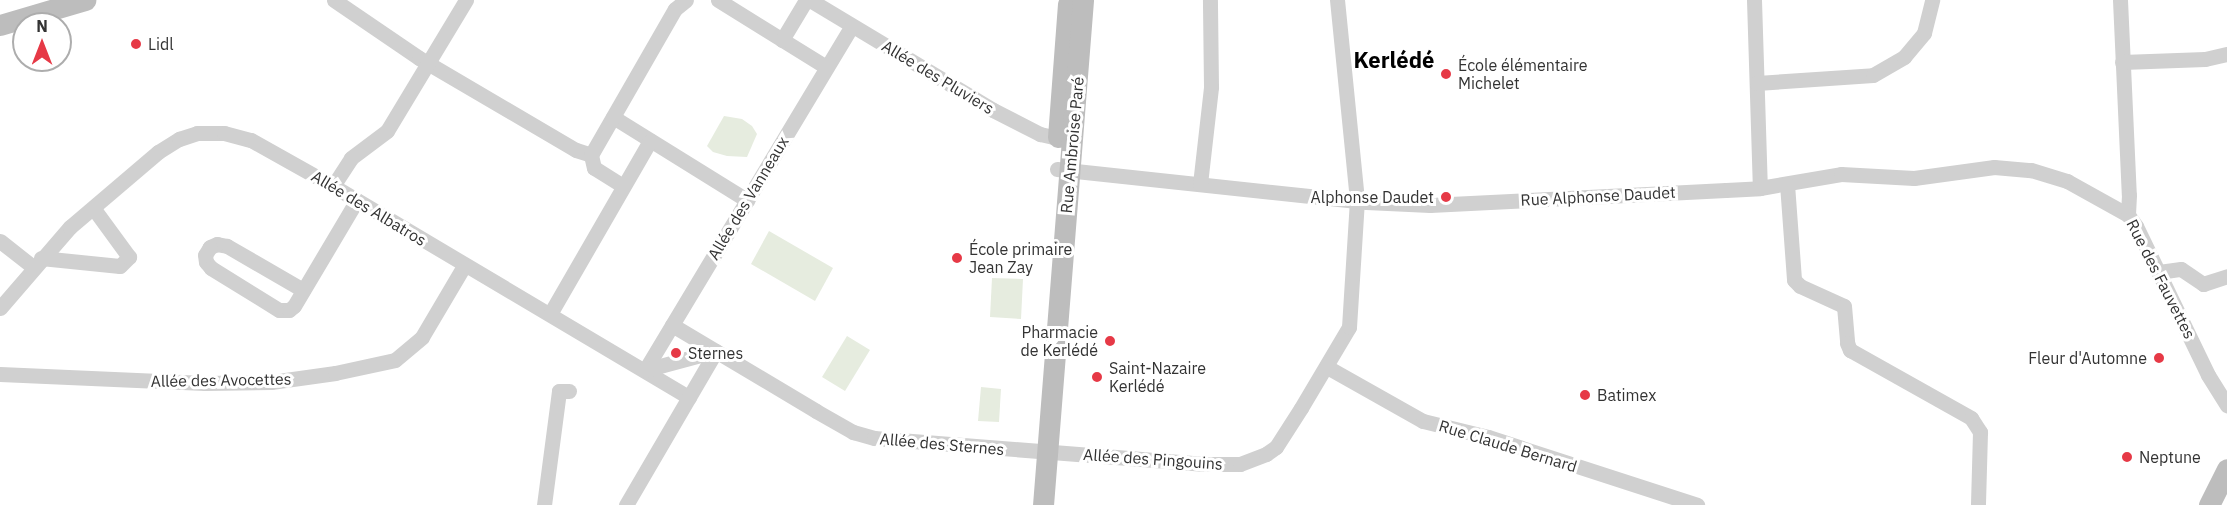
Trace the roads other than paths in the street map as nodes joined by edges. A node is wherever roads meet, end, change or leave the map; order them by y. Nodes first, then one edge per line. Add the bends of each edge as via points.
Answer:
1 (44, 0) edge
2 (85, 0) edge
3 (466, 0) edge
4 (686, 0) edge
5 (718, 0) edge
6 (806, 0) edge
7 (810, 0) edge
8 (1069, 0) edge
9 (1083, 0) edge
10 (1210, 0) edge
11 (1336, 0) edge
12 (1754, 0) edge
13 (1932, 0) edge
14 (2120, 0) edge
15 (335, 2) edge
16 (0, 13) edge
17 (0, 25) edge
18 (852, 26) junction
19 (782, 40) junction
20 (2227, 54) edge
21 (2122, 62) junction
22 (429, 63) junction
23 (826, 67) junction
24 (1757, 83) junction
25 (613, 117) junction
26 (1065, 140) junction
27 (650, 141) junction
28 (591, 155) junction
29 (1063, 170) junction
30 (1200, 184) junction
31 (1787, 184) junction
32 (333, 186) junction
33 (623, 186) junction
34 (1760, 188) junction
35 (357, 200) junction
36 (747, 200) junction
37 (1357, 200) junction
38 (94, 209) junction
39 (2127, 215) junction
40 (0, 241) edge
41 (37, 262) junction
42 (464, 266) junction
43 (2159, 272) junction
44 (2227, 276) edge
45 (6, 289) edge
46 (303, 290) junction
47 (0, 308) edge
48 (550, 314) junction
49 (672, 325) junction
50 (716, 351) junction
51 (1327, 367) junction
52 (645, 370) junction
53 (0, 374) edge
54 (569, 391) dead end
55 (689, 397) junction
56 (2227, 406) edge
57 (1041, 451) junction
58 (2227, 469) edge
59 (544, 505) edge
60 (626, 505) edge
61 (1031, 505) edge
62 (1043, 505) edge
63 (1697, 505) edge
64 (1978, 505) edge
65 (2209, 505) edge

1 - 16 street
2 - 17 street
3 - 22 street
4 - 25 street via 675,9
5 - 19 street
6 - 19 street
7 - 18 street, Allée des Pluviers
8 - 26 street, Rue Ambroise Paré
9 - 26 street, Rue Ambroise Paré
10 - 30 street via 1211,87
11 - 37 street, Allée des Pingouins
12 - 24 street
13 - 24 street via 1924,33 1904,57 1873,75
14 - 21 street, Rue des Fauvettes
15 - 22 street
18 - 23 street, Allée des Vanneaux
18 - 26 street, Allée des Pluviers via 993,110 1040,134
19 - 23 street
20 - 21 street via 2205,59
21 - 39 street, Rue des Fauvettes
22 - 28 street via 576,150
22 - 32 street via 387,131 351,158
23 - 36 street, Allée des Vanneaux
24 - 34 street
25 - 27 street
25 - 28 street
26 - 29 street, Rue Ambroise Paré
27 - 33 street
27 - 36 street
28 - 33 street via 594,168
29 - 30 street, Rue Alphonse Daudet
29 - 57 street, Rue Ambroise Paré
30 - 37 street, Rue Alphonse Daudet
31 - 34 street, Rue Alphonse Daudet
31 - 39 street, Rue Alphonse Daudet via 1841,174 1914,178 1994,166 2031,170 2067,181
31 - 64 street via 1794,280 1844,306 1846,343 1850,350 1971,418 1980,432
32 - 35 street, Allée des Albatros
32 - 38 street, Allée des Albatros via 251,140 224,133 196,133 158,152
33 - 48 street
34 - 37 street, Rue Alphonse Daudet via 1430,205
35 - 42 street, Allée des Albatros
35 - 46 street
36 - 49 street, Allée des Vanneaux
37 - 51 street, Allée des Pingouins via 1349,327
38 - 41 street, Allée des Albatros via 70,227
38 - 41 street via 129,257 120,266
39 - 43 street, Rue des Fauvettes
40 - 41 street
41 - 45 street, Allée des Albatros
42 - 48 street, Allée des Albatros
42 - 53 street, Allée des Avocettes via 422,338 395,360 272,382 205,384
43 - 44 street via 2181,270 2203,284
43 - 56 street, Rue des Fauvettes
45 - 47 street, Allée des Albatros
46 - 46 street via 294,306 279,310 211,268 205,255 217,244 227,246
48 - 52 street, Allée des Albatros
49 - 50 street, Allée des Sternes
49 - 52 street, Allée des Vanneaux
50 - 52 street
50 - 55 street
50 - 57 street, Allée des Sternes via 854,432 874,438
51 - 57 street, Allée des Pingouins via 1276,447 1240,464 1183,464
51 - 63 street, Rue Claude Bernard via 1423,421 1488,437
52 - 55 street, Allée des Albatros
54 - 59 street via 559,391
55 - 60 street
57 - 61 street, Rue Ambroise Paré
57 - 62 street, Rue Ambroise Paré
58 - 65 street

